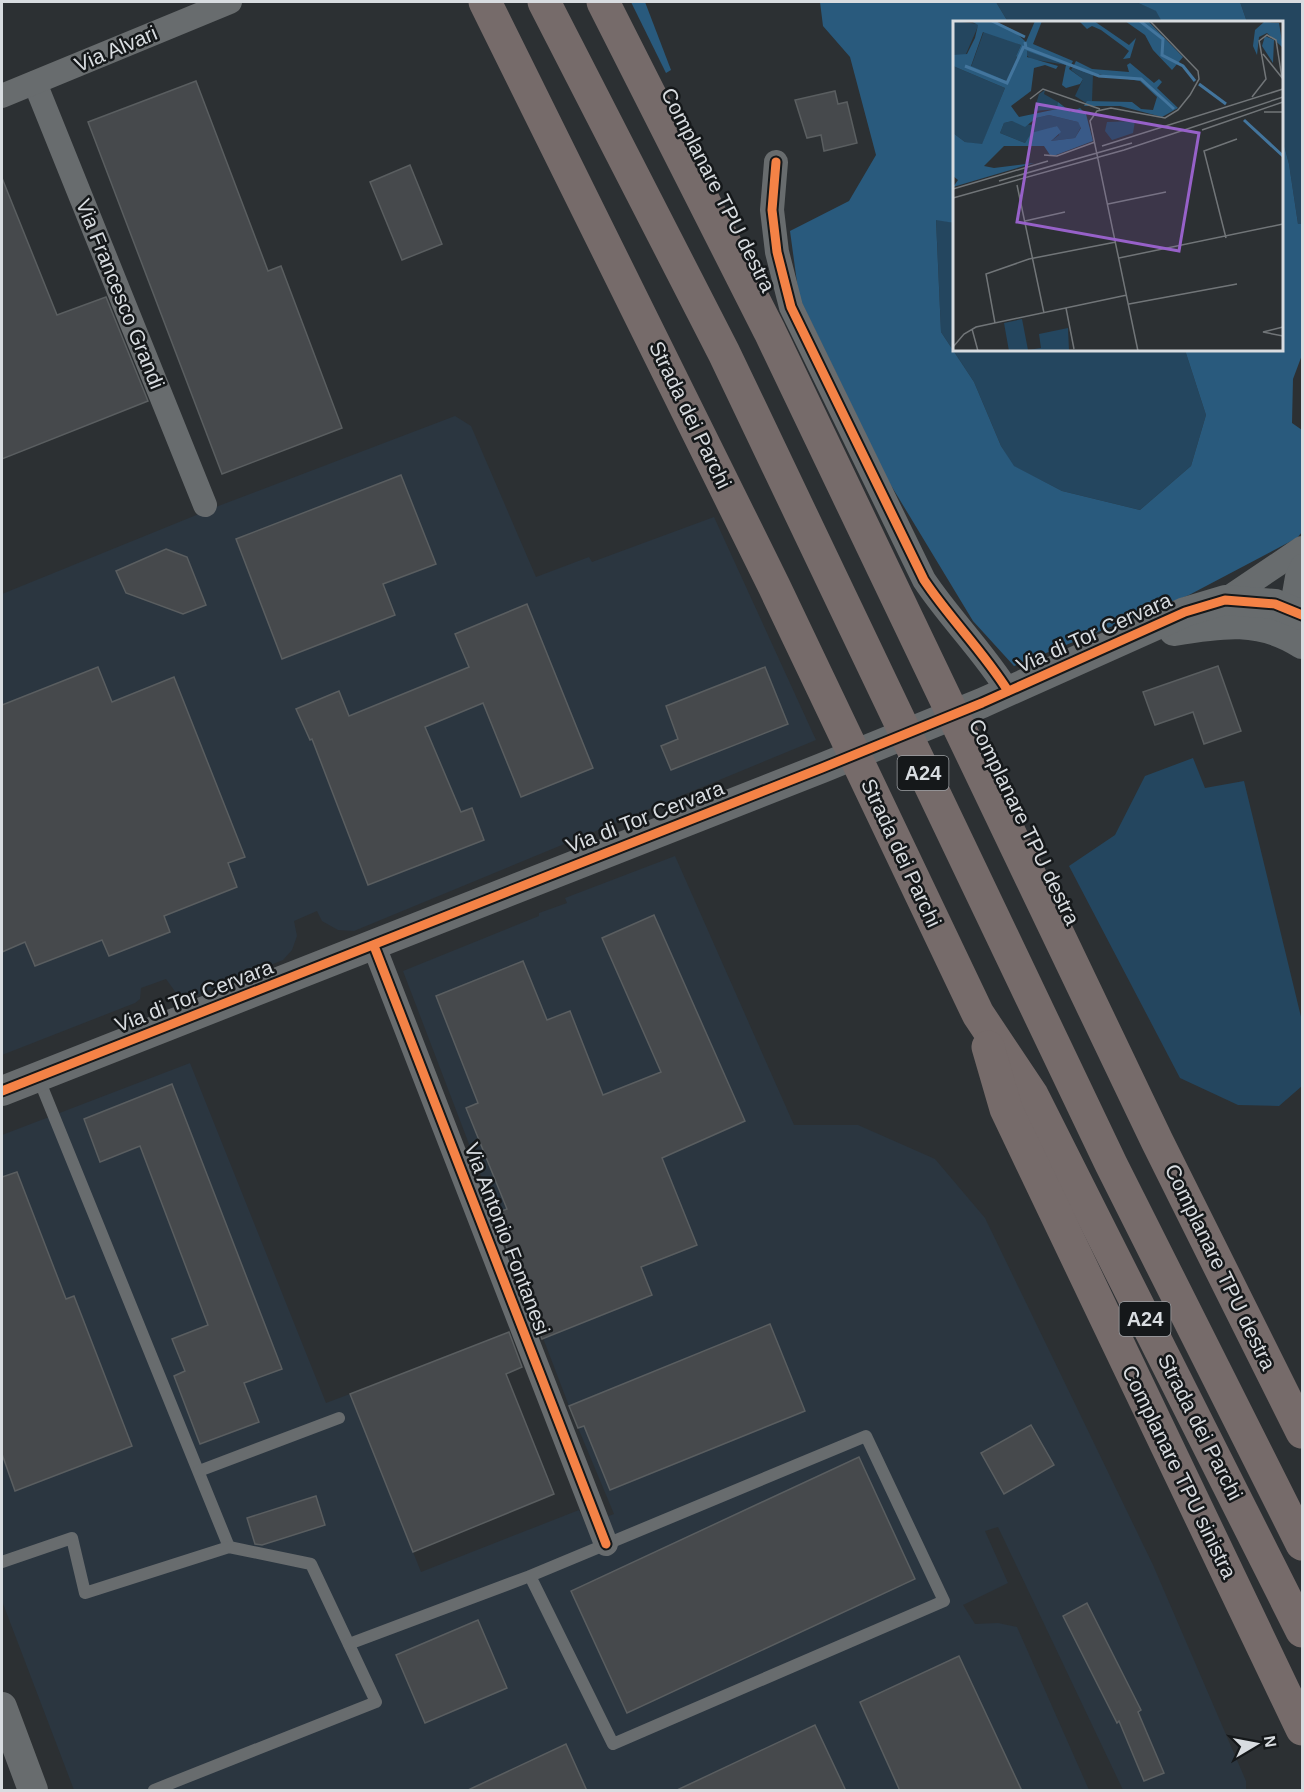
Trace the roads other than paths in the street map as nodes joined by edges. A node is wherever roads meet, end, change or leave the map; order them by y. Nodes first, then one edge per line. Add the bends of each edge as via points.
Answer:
1 (230, 2) edge
2 (485, 2) edge
3 (544, 2) edge
4 (603, 2) edge
5 (35, 83) junction
6 (2, 96) edge
7 (776, 162) dead end
8 (205, 505) dead end
9 (1302, 548) edge
10 (1302, 566) edge
11 (1225, 600) junction
12 (1297, 626) edge
13 (1129, 638) junction
14 (995, 697) junction
15 (374, 946) junction
16 (978, 1014) junction
17 (38, 1076) junction
18 (2, 1091) edge
19 (339, 1418) dead end
20 (1302, 1432) edge
21 (199, 1471) junction
22 (606, 1544) junction
23 (1302, 1544) edge
24 (229, 1547) junction
25 (2, 1562) edge
26 (530, 1576) junction
27 (1302, 1631) edge
28 (350, 1644) junction
29 (2, 1707) edge
30 (1302, 1729) edge
31 (9, 1750) edge
32 (33, 1791) edge
33 (154, 1791) edge

1 - 5 street, Via Alvari
2 - 16 highway, Strada dei Parchi / A24 via 774,585
3 - 23 highway, Strada dei Parchi / A24 via 724,353 1111,1164
4 - 20 highway, Complanare TPU destra via 770,332 1147,1119
5 - 6 street, Via Alvari
5 - 8 street, Via Francesco Grandi
7 - 14 street via 772,210 777,252 791,307 924,580 942,608 988,659
9 - 11 street
10 - 12 street via 1297,577
11 - 12 street, Via di Tor Cervara via 1254,601
11 - 13 street, Via di Tor Cervara via 1185,612
12 - 13 street, Via di Tor Cervara via 1214,625
13 - 14 street, Via di Tor Cervara
14 - 15 street, Via di Tor Cervara
15 - 17 street, Via di Tor Cervara
15 - 22 street, Via Antonio Fontanesi
16 - 27 highway, Strada dei Parchi / A24 via 1032,1095
16 - 30 highway, Complanare TPU sinistra via 1006,1109
17 - 18 street, Via di Tor Cervara
17 - 21 lane
19 - 21 lane
21 - 24 lane
22 - 26 lane
22 - 26 lane via 866,1436 944,1601 613,1744
24 - 25 lane via 85,1593 72,1538
24 - 28 lane via 311,1564
26 - 28 lane
28 - 33 lane via 376,1702
29 - 31 street
31 - 32 street

